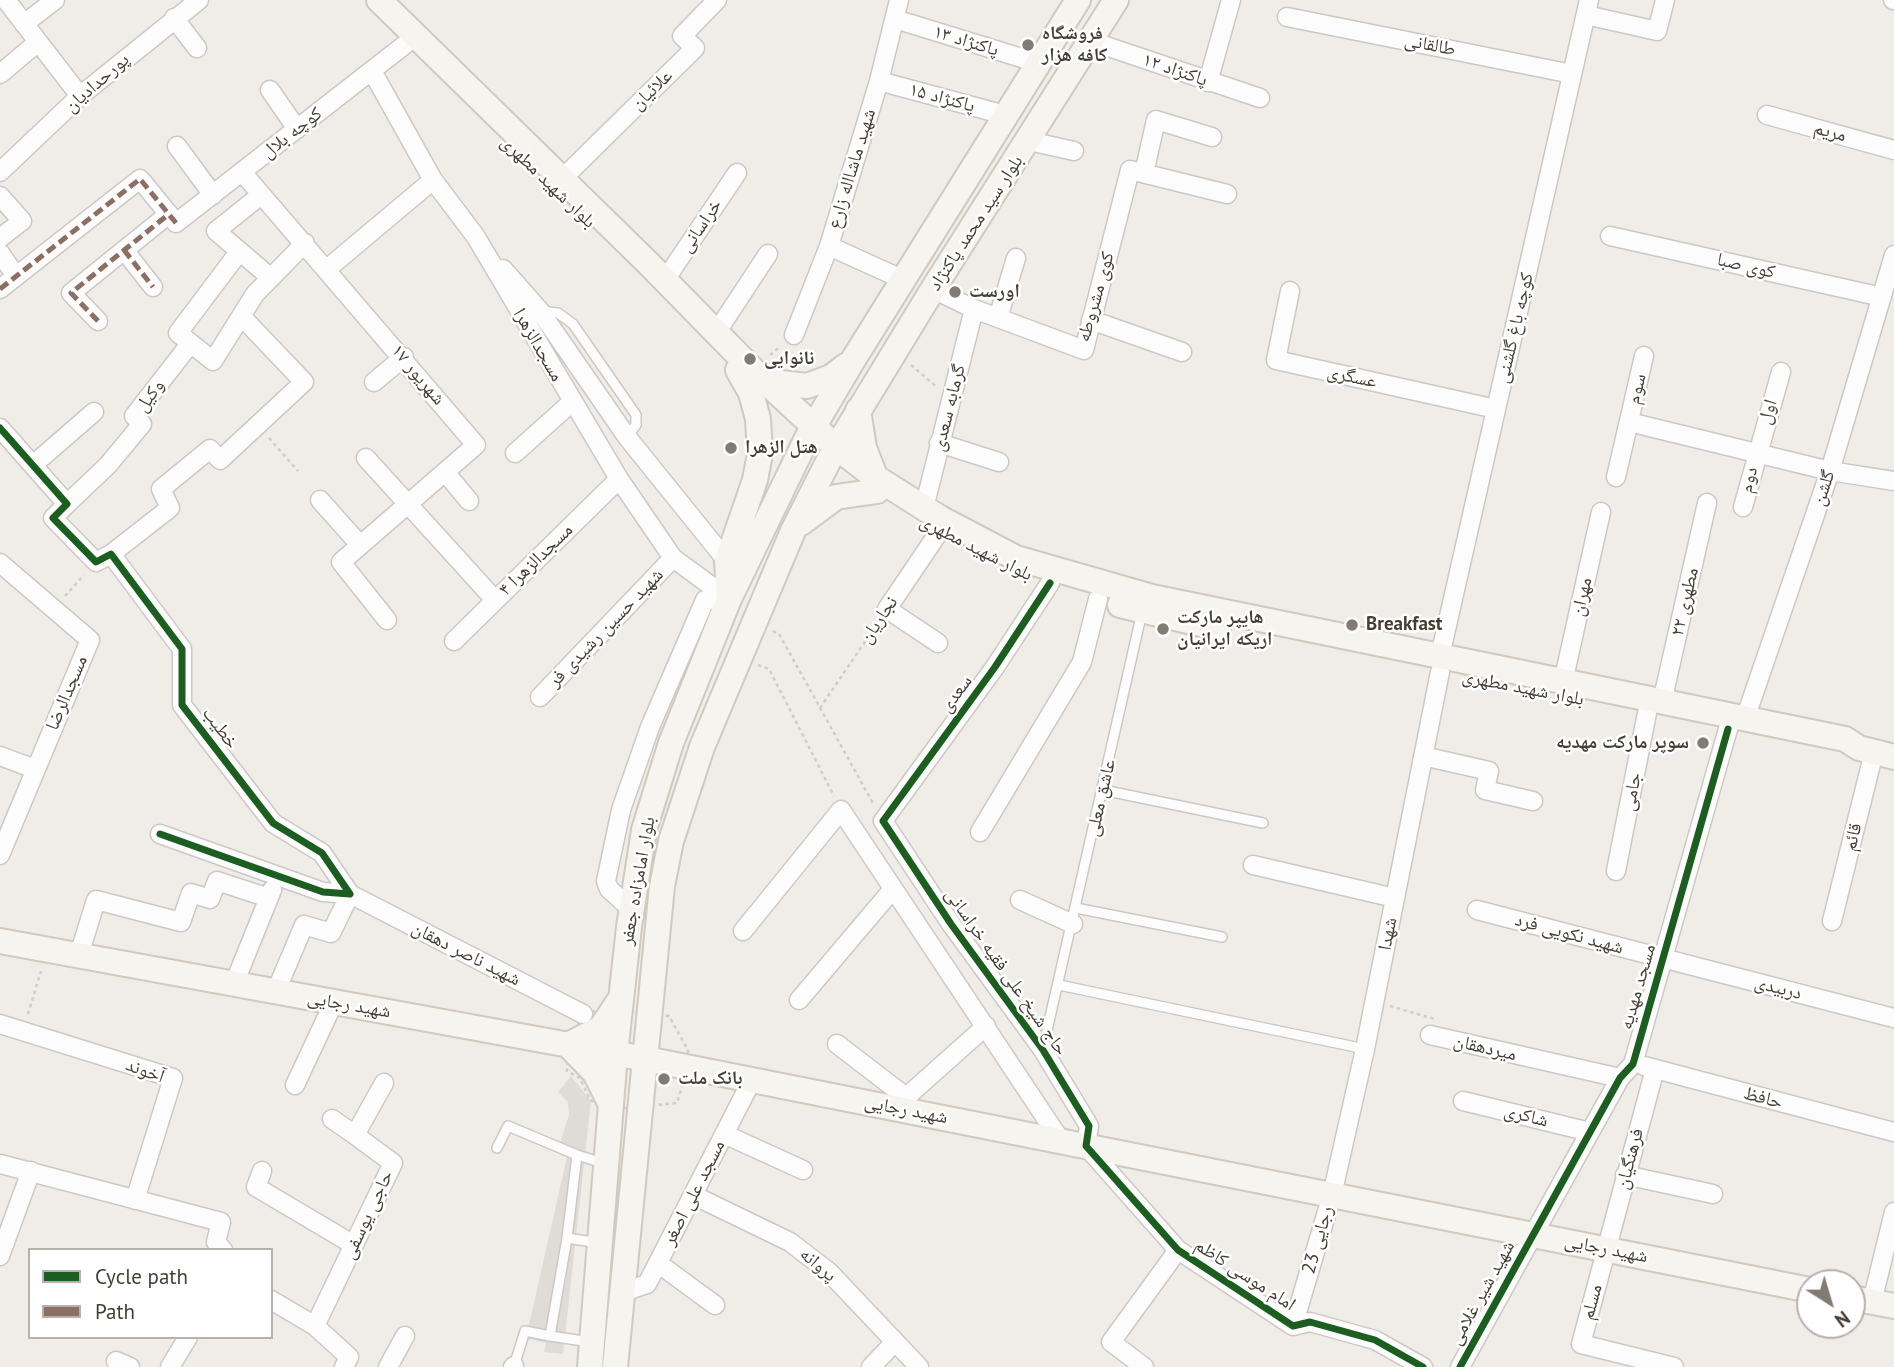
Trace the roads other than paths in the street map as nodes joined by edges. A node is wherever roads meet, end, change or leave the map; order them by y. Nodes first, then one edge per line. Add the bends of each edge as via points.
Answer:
1 (6, 0) edge
2 (55, 0) edge
3 (199, 0) edge
4 (365, 0) edge
5 (379, 0) edge
6 (717, 0) edge
7 (899, 0) edge
8 (1079, 0) edge
9 (1116, 0) edge
10 (1231, 0) edge
11 (1665, 0) edge
12 (1587, 7) edge
13 (1287, 17) dead end
14 (174, 18) junction
15 (895, 19) junction
16 (24, 24) junction
17 (1091, 41) junction
18 (38, 42) junction
19 (407, 43) junction
20 (197, 48) dead end
21 (1038, 63) junction
22 (372, 71) junction
23 (0, 74) edge
24 (1572, 74) junction
25 (879, 81) junction
26 (1209, 82) junction
27 (1024, 85) junction
28 (270, 90) dead end
29 (80, 96) junction
30 (1260, 98) dead end
31 (1054, 100) junction
32 (1005, 115) junction
33 (1767, 115) dead end
34 (297, 129) junction
35 (1212, 137) dead end
36 (1029, 141) junction
37 (177, 146) dead end
38 (1894, 150) edge
39 (1074, 151) dead end
40 (0, 172) edge
41 (242, 172) junction
42 (1138, 172) junction
43 (737, 173) dead end
44 (433, 180) junction
45 (561, 180) junction
46 (1227, 194) dead end
47 (213, 195) junction
48 (261, 195) junction
49 (0, 196) edge
50 (173, 219) junction
51 (1610, 236) dead end
52 (476, 237) junction
53 (0, 238) edge
54 (305, 243) junction
55 (829, 246) junction
56 (124, 250) junction
57 (239, 252) junction
58 (0, 253) edge
59 (768, 254) dead end
60 (1894, 255) edge
61 (1016, 258) dead end
62 (327, 269) junction
63 (16, 276) junction
64 (271, 278) junction
65 (904, 279) junction
66 (665, 280) junction
67 (153, 287) dead end
68 (0, 289) edge
69 (933, 289) junction
70 (1290, 291) dead end
71 (1882, 297) junction
72 (974, 309) junction
73 (242, 317) junction
74 (998, 318) junction
75 (1091, 320) junction
76 (99, 321) dead end
77 (716, 333) junction
78 (794, 335) road end
79 (190, 344) junction
80 (1182, 352) dead end
81 (1644, 356) dead end
82 (404, 357) junction
83 (853, 360) junction
84 (745, 370) junction
85 (1781, 372) dead end
86 (374, 382) dead end
87 (572, 402) junction
88 (1496, 409) junction
89 (858, 410) junction
90 (94, 412) dead end
91 (1629, 422) junction
92 (0, 428) edge
93 (811, 433) junction
94 (939, 443) junction
95 (833, 452) junction
96 (515, 453) dead end
97 (1756, 453) junction
98 (366, 458) dead end
99 (999, 463) dead end
100 (33, 466) junction
101 (1830, 471) junction
102 (444, 472) junction
103 (1616, 477) dead end
104 (619, 480) junction
105 (1894, 481) edge
106 (876, 484) junction
107 (320, 500) dead end
108 (470, 501) dead end
109 (1707, 503) dead end
110 (67, 504) junction
111 (406, 505) junction
112 (1743, 507) dead end
113 (924, 508) junction
114 (1601, 512) dead end
115 (793, 531) junction
116 (939, 532) junction
117 (360, 545) junction
118 (104, 558) junction
119 (673, 558) junction
120 (726, 561) junction
121 (0, 563) edge
122 (1050, 583) junction
123 (729, 599) junction
124 (1098, 599) junction
125 (495, 600) junction
126 (1142, 611) junction
127 (387, 620) dead end
128 (454, 640) dead end
129 (938, 643) dead end
130 (1440, 664) junction
131 (1563, 682) junction
132 (540, 697) dead end
133 (1655, 708) junction
134 (1737, 724) junction
135 (1876, 752) edge
136 (0, 756) edge
137 (1423, 756) junction
138 (35, 769) junction
139 (1102, 790) junction
140 (1533, 802) dead end
141 (883, 821) joint
142 (1263, 823) dead end
143 (980, 832) dead end
144 (160, 834) dead end
145 (0, 855) edge
146 (1253, 865) dead end
147 (1616, 871) dead end
148 (277, 877) junction
149 (893, 889) junction
150 (350, 894) junction
151 (269, 898) junction
152 (1395, 898) junction
153 (1020, 900) dead end
154 (1477, 911) dead end
155 (1075, 916) junction
156 (1832, 921) dead end
157 (743, 931) dead end
158 (1222, 937) dead end
159 (0, 941) edge
160 (79, 955) junction
161 (1662, 958) junction
162 (234, 984) junction
163 (1059, 985) junction
164 (276, 991) junction
165 (621, 996) junction
166 (799, 1000) dead end
167 (334, 1002) junction
168 (583, 1014) dead end
169 (1894, 1018) edge
170 (0, 1024) edge
171 (649, 1026) junction
172 (986, 1026) junction
173 (1430, 1035) road end
174 (837, 1044) dead end
175 (568, 1045) junction
176 (1365, 1049) junction
177 (1043, 1050) junction
178 (615, 1054) junction
179 (646, 1059) junction
180 (1633, 1063) junction
181 (688, 1067) junction
182 (1655, 1069) junction
183 (1620, 1078) junction
184 (752, 1080) junction
185 (384, 1083) dead end
186 (295, 1085) dead end
187 (642, 1101) junction
188 (1463, 1101) dead end
189 (900, 1102) junction
190 (332, 1119) dead end
191 (612, 1119) junction
192 (639, 1132) junction
193 (1590, 1132) junction
194 (1894, 1132) edge
195 (724, 1134) junction
196 (355, 1135) junction
197 (1061, 1141) junction
198 (1086, 1146) junction
199 (497, 1148) dead end
200 (577, 1154) junction
201 (0, 1164) edge
202 (608, 1164) junction
203 (803, 1170) dead end
204 (31, 1171) junction
205 (262, 1171) dead end
206 (1626, 1175) junction
207 (1713, 1194) dead end
208 (693, 1195) junction
209 (1332, 1195) junction
210 (135, 1200) junction
211 (1894, 1212) edge
212 (1532, 1234) junction
213 (567, 1238) junction
214 (601, 1244) junction
215 (354, 1245) junction
216 (221, 1248) edge
217 (1606, 1249) junction
218 (1178, 1250) junction
219 (0, 1256) edge
220 (659, 1264) junction
221 (1796, 1287) edge
222 (623, 1292) junction
223 (273, 1301) edge
224 (1873, 1302) edge
225 (715, 1305) dead end
226 (315, 1326) junction
227 (1293, 1326) junction
228 (550, 1335) junction
229 (405, 1336) dead end
230 (187, 1339) edge
231 (895, 1342) junction
232 (591, 1355) edge
233 (1607, 1359) edge
234 (170, 1367) edge
235 (344, 1367) edge
236 (388, 1367) edge
237 (514, 1367) edge
238 (615, 1367) edge
239 (871, 1367) edge
240 (919, 1367) edge
241 (1144, 1367) edge
242 (1423, 1367) edge
243 (1460, 1367) edge
244 (1674, 1367) edge

1 - 16 street
2 - 16 street
3 - 14 street, پورحدادیان
4 - 19 main road, بلوار شهید مطهری
5 - 45 main road, بلوار شهید مطهری
6 - 45 street, علائیان via 682,36 695,48
7 - 15 street, شهید ماشااله زارع
8 - 21 main road, بلوار سید محمد پاکنژاد
9 - 17 main road, بلوار سید محمد پاکنژاد
10 - 26 street
11 - 12 street via 1657,31
12 - 24 street, کوچه باغ گلشنی
13 - 24 street, طالقانی
14 - 20 street
14 - 29 street, پورحدادیان
15 - 21 street, پاکنژاد ۱۳
15 - 25 street, شهید ماشااله زارع
16 - 18 street
17 - 26 street, پاکنژاد ۱۲
17 - 31 main road, بلوار سید محمد پاکنژاد
18 - 23 street
18 - 29 street
19 - 22 street, کوچه بلال
19 - 84 main road, بلوار شهید مطهری
21 - 27 main road, بلوار سید محمد پاکنژاد
22 - 34 street, کوچه بلال
22 - 44 street, مسجدالزهرا
24 - 88 street, کوچه باغ گلشنی
25 - 32 street, پاکنژاد ۱۵
25 - 55 street, شهید ماشااله زارع
26 - 30 street, پاکنژاد ۱۲
27 - 31 main road
27 - 32 main road, بلوار سید محمد پاکنژاد
28 - 34 street
29 - 40 street, پورحدادیان
31 - 36 main road, بلوار سید محمد پاکنژاد
32 - 65 main road, بلوار سید محمد پاکنژاد
33 - 38 street, مریم
34 - 41 street, کوچه بلال
35 - 42 street, کوی مشروطه via 1156,120
36 - 39 street
36 - 69 main road, بلوار سید محمد پاکنژاد
37 - 47 street
41 - 47 street, کوچه بلال
41 - 48 street, ۱۷ شهریور
42 - 46 street
42 - 75 street, کوی مشروطه
43 - 66 street, خراسانی
44 - 52 street, مسجدالزهرا
44 - 62 street
45 - 66 main road, بلوار شهید مطهری
47 - 50 street, کوچه بلال
48 - 54 street, ۱۷ شهریور
48 - 57 street via 216,232
49 - 53 street via 22,221
50 - 56 street, کوچه بلال
50 - 63 street via 140,178
51 - 71 street, کوی صبا
52 - 87 street, مسجدالزهرا
52 - 120 street via 540,311 627,437
54 - 62 street, ۱۷ شهریور
54 - 64 street
55 - 65 street
55 - 78 street, شهید ماشااله زارع
56 - 67 street
56 - 76 street, کوچه بلال via 71,293
57 - 64 street
57 - 79 street via 178,333
58 - 63 street
59 - 77 street
60 - 71 street, گلشن
61 - 74 street
62 - 82 street, ۱۷ شهریور
63 - 68 street
64 - 73 street
65 - 83 main road, بلوار سید محمد پاکنژاد
66 - 77 main road, بلوار شهید مطهری
69 - 72 street, کوی مشروطه
69 - 89 main road, بلوار سید محمد پاکنژاد
70 - 88 street, عسگری via 1276,360
71 - 101 street, گلشن
72 - 74 street, کوی مشروطه
72 - 94 street, گرمابه سعدی
73 - 79 street via 213,361
73 - 118 street via 304,382 220,460 210,449 161,489 170,508
74 - 75 street, کوی مشروطه via 1084,350
75 - 80 street
77 - 84 main road, بلوار شهید مطهری
79 - 110 street, وکیل via 134,416 142,424
81 - 91 street, سوم
82 - 86 street
82 - 102 street, ۱۷ شهریور via 476,445
83 - 84 main road via 831,377 807,386 781,383
83 - 93 main road, بلوار سید محمد پاکنژاد
84 - 93 main road, بلوار شهید مطهری
84 - 120 main road via 758,419 760,454
85 - 97 street, اول
87 - 96 street
87 - 104 street, مسجدالزهرا
88 - 130 street, کوچه باغ گلشنی
89 - 95 main road, بلوار سید محمد پاکنژاد
89 - 106 main road
90 - 100 street
91 - 97 street
91 - 103 street, سوم
92 - 100 street
93 - 95 main road, بلوار شهید مطهری
93 - 123 main road, بلوار امامزاده جعفر
94 - 99 street
94 - 113 street, گرمابه سعدی
95 - 106 main road, بلوار شهید مطهری
95 - 115 main road, بلوار امامزاده جعفر
97 - 101 street
97 - 112 street, دوم
98 - 111 street
100 - 110 street
101 - 105 street
101 - 134 street, گلشن
102 - 108 street
102 - 111 street, ۱۷ شهریور
104 - 119 street, مسجدالزهرا
104 - 125 street, مسجدالزهرا ۴
106 - 113 main road, بلوار شهید مطهری
106 - 115 main road via 836,497
106 - 116 main road, بلوار شهید مطهری
107 - 117 street
109 - 133 street, مطهری ۲۲
110 - 118 street, خطیب via 53,518
111 - 117 street, ۱۷ شهریور
111 - 125 street
113 - 130 main road, بلوار شهید مطهری via 1016,558 1089,581
114 - 131 street, مهران
115 - 171 main road, بلوار امامزاده جعفر via 702,747 671,841 662,886
116 - 122 main road, بلوار شهید مطهری
116 - 129 street, نجاریان via 887,609
117 - 127 street, ۱۷ شهریور via 341,562
118 - 150 street, خطیب via 182,649 182,705 272,823 322,853
119 - 123 street, مسجدالزهرا
119 - 132 street, شهید حسین رشیدی فر
120 - 123 main road
121 - 138 street, مسجدالرضا via 90,640
122 - 124 main road, بلوار شهید مطهری
122 - 141 street, سعدی
123 - 165 main road, بلوار امامزاده جعفر via 671,743 644,830
124 - 126 main road, بلوار شهید مطهری
124 - 143 street via 1082,662
125 - 128 street, مسجدالزهرا ۴
126 - 130 main road, بلوار شهید مطهری
126 - 139 lane, عاشق معلی
130 - 131 main road, بلوار شهید مطهری
130 - 133 main road, بلوار شهید مطهری
130 - 137 street, شهدا
131 - 133 main road, بلوار شهید مطهری
133 - 134 main road, بلوار شهید مطهری
133 - 147 street, جامی
134 - 135 main road, بلوار شهید مطهری via 1842,752
134 - 161 street, مسجد مهدیه
135 - 156 street, قائم
136 - 138 street
137 - 140 street via 1489,772 1485,790
137 - 152 street, شهدا
138 - 145 street, مسجدالرضا
139 - 142 lane
139 - 155 lane, عاشق معلی
141 - 177 street, حاج شیخ علی فقیه خراسانی
144 - 148 street
146 - 152 street
148 - 150 street
148 - 151 street
149 - 157 street via 841,810
149 - 166 street
149 - 172 street
150 - 164 street via 331,933 303,925
150 - 168 street, شهید ناصر دهقان
151 - 160 street via 216,881 210,899 191,893 181,922 96,900
151 - 162 street
152 - 176 street, شهدا
153 - 155 street
154 - 161 street, شهید نکویی فرد
155 - 158 lane
155 - 163 lane, عاشق معلی
159 - 160 main road, شهید رجایی
160 - 162 main road, شهید رجایی
161 - 169 street, دربیدی
161 - 180 street, مسجد مهدیه
162 - 164 main road, شهید رجایی
163 - 176 lane
163 - 177 lane, عاشق معلی
164 - 167 main road, شهید رجایی
165 - 175 main road via 601,1028
165 - 178 main road, بلوار امامزاده جعفر
167 - 175 main road, شهید رجایی
167 - 186 street
170 - 210 street, آخوند via 173,1078
171 - 179 main road, بلوار امامزاده جعفر
171 - 181 main road via 657,1044
172 - 189 street
172 - 197 street
173 - 183 street, میردهقان
174 - 189 street
175 - 178 main road, شهید رجایی
175 - 191 main road via 594,1073
176 - 209 street, شهدا
177 - 198 street, حاج شیخ علی فقیه خراسانی via 1089,1126
178 - 179 main road, شهید رجایی
178 - 191 main road, بلوار امامزاده جعفر
179 - 181 main road, شهید رجایی
179 - 187 main road, بلوار امامزاده جعفر
180 - 182 street, حافظ
180 - 183 street, مسجد مهدیه
181 - 184 main road, شهید رجایی
181 - 187 main road via 655,1087
182 - 194 street, حافظ
182 - 206 street, فرهنگیان
183 - 193 street, مسجد مهدیه
184 - 189 main road, شهید رجایی
184 - 195 street, مسجد علی اصغر
185 - 196 street
187 - 192 main road, بلوار امامزاده جعفر
188 - 193 street, شاکری
189 - 197 main road, شهید رجایی
190 - 196 street
191 - 192 main road via 635,1122
191 - 202 main road, بلوار امامزاده جعفر
192 - 222 main road, بلوار امامزاده جعفر
193 - 212 street, مسجد مهدیه
195 - 203 street
195 - 208 street, مسجد علی اصغر
196 - 215 street, حاجی یوسفی via 393,1163
197 - 198 main road, شهید رجایی
198 - 209 main road, شهید رجایی
198 - 218 street, امام موسی کاظم
199 - 200 lane via 508,1126
200 - 202 lane
200 - 213 lane
201 - 204 street
202 - 214 main road, بلوار امامزاده جعفر
204 - 210 street
204 - 219 street
205 - 215 street via 256,1187
206 - 207 street
206 - 217 street, فرهنگیان
208 - 220 street, مسجد علی اصغر
208 - 231 street, پروانه via 790,1242 829,1272
209 - 212 main road, شهید رجایی
209 - 227 street, رجایی 23
210 - 216 street via 222,1222 216,1242
211 - 224 street
212 - 217 main road, شهید رجایی
212 - 243 street, شهید شیر غلامی
213 - 214 lane
213 - 228 lane
214 - 232 main road, بلوار امامزاده جعفر
215 - 226 street, حاجی یوسفی
217 - 221 main road, شهید رجایی
217 - 233 street, مسلم via 1581,1344
218 - 227 street, امام موسی کاظم
218 - 241 street via 1111,1342
220 - 222 street, مسجد علی اصغر via 647,1284
220 - 225 street
222 - 238 main road, بلوار امامزاده جعفر
223 - 226 street
226 - 235 street via 349,1357
227 - 242 street, امام موسی کاظم via 1321,1324 1376,1340
228 - 232 lane
228 - 237 lane via 525,1331
229 - 236 street
230 - 234 street
231 - 239 street
231 - 240 street, پروانه
233 - 244 street, مسلم

